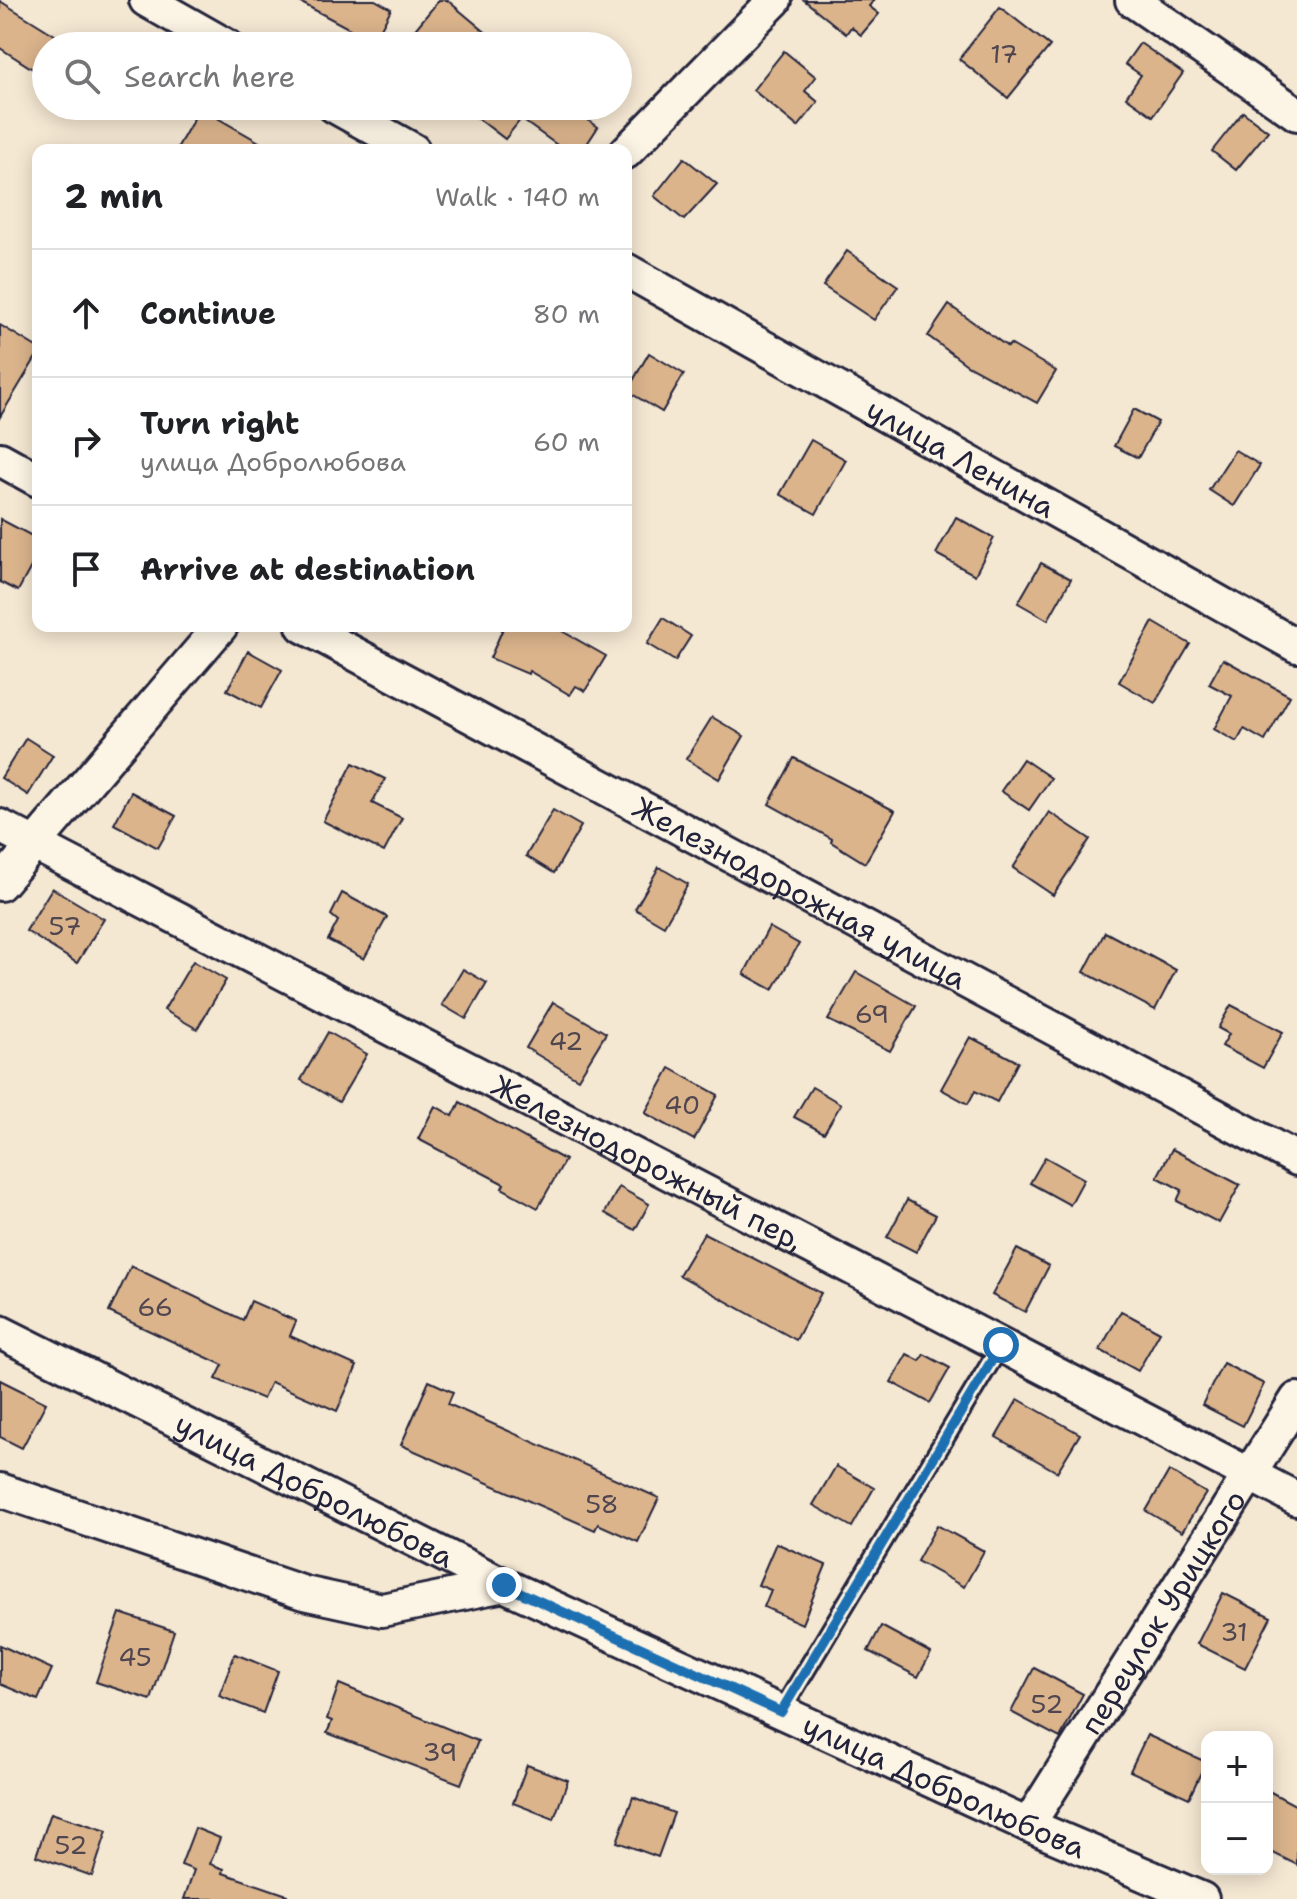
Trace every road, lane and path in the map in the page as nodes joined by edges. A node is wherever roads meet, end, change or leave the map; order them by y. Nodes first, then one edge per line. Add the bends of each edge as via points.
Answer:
1 (146, 0) edge
2 (775, 0) edge
3 (1132, 0) edge
4 (202, 32) edge
5 (1297, 114) edge
6 (359, 120) edge
7 (402, 144) edge
8 (632, 146) edge
9 (632, 273) edge
10 (0, 459) edge
11 (32, 477) edge
12 (216, 632) edge
13 (314, 632) edge
14 (1297, 646) edge
15 (0, 826) edge
16 (31, 843) junction
17 (0, 884) edge
18 (1297, 1159) edge
19 (0, 1332) edge
20 (1001, 1345) junction
21 (1297, 1399) edge
22 (1252, 1475) junction
23 (0, 1490) edge
24 (1297, 1499) edge
25 (504, 1585) junction
26 (781, 1712) junction
27 (1028, 1825) junction
28 (1202, 1899) edge

1 - 4 street
2 - 8 street
3 - 5 street
6 - 7 street
9 - 14 street, улица Ленина
10 - 11 street
12 - 16 street
13 - 18 street, Железнодорожная улица
15 - 16 street, Железнодорожный пер,
16 - 17 street
16 - 20 street, Железнодорожный пер,
19 - 25 street, улица Добролюбова
20 - 22 street, Железнодорожный пер,
20 - 26 lane
21 - 22 street, переулок Урицкого
22 - 24 street, Железнодорожный пер,
22 - 27 street, переулок Урицкого
23 - 25 street via 304,1593 382,1610
25 - 26 street, улица Добролюбова
26 - 27 street, улица Добролюбова
27 - 28 street, улица Добролюбова

